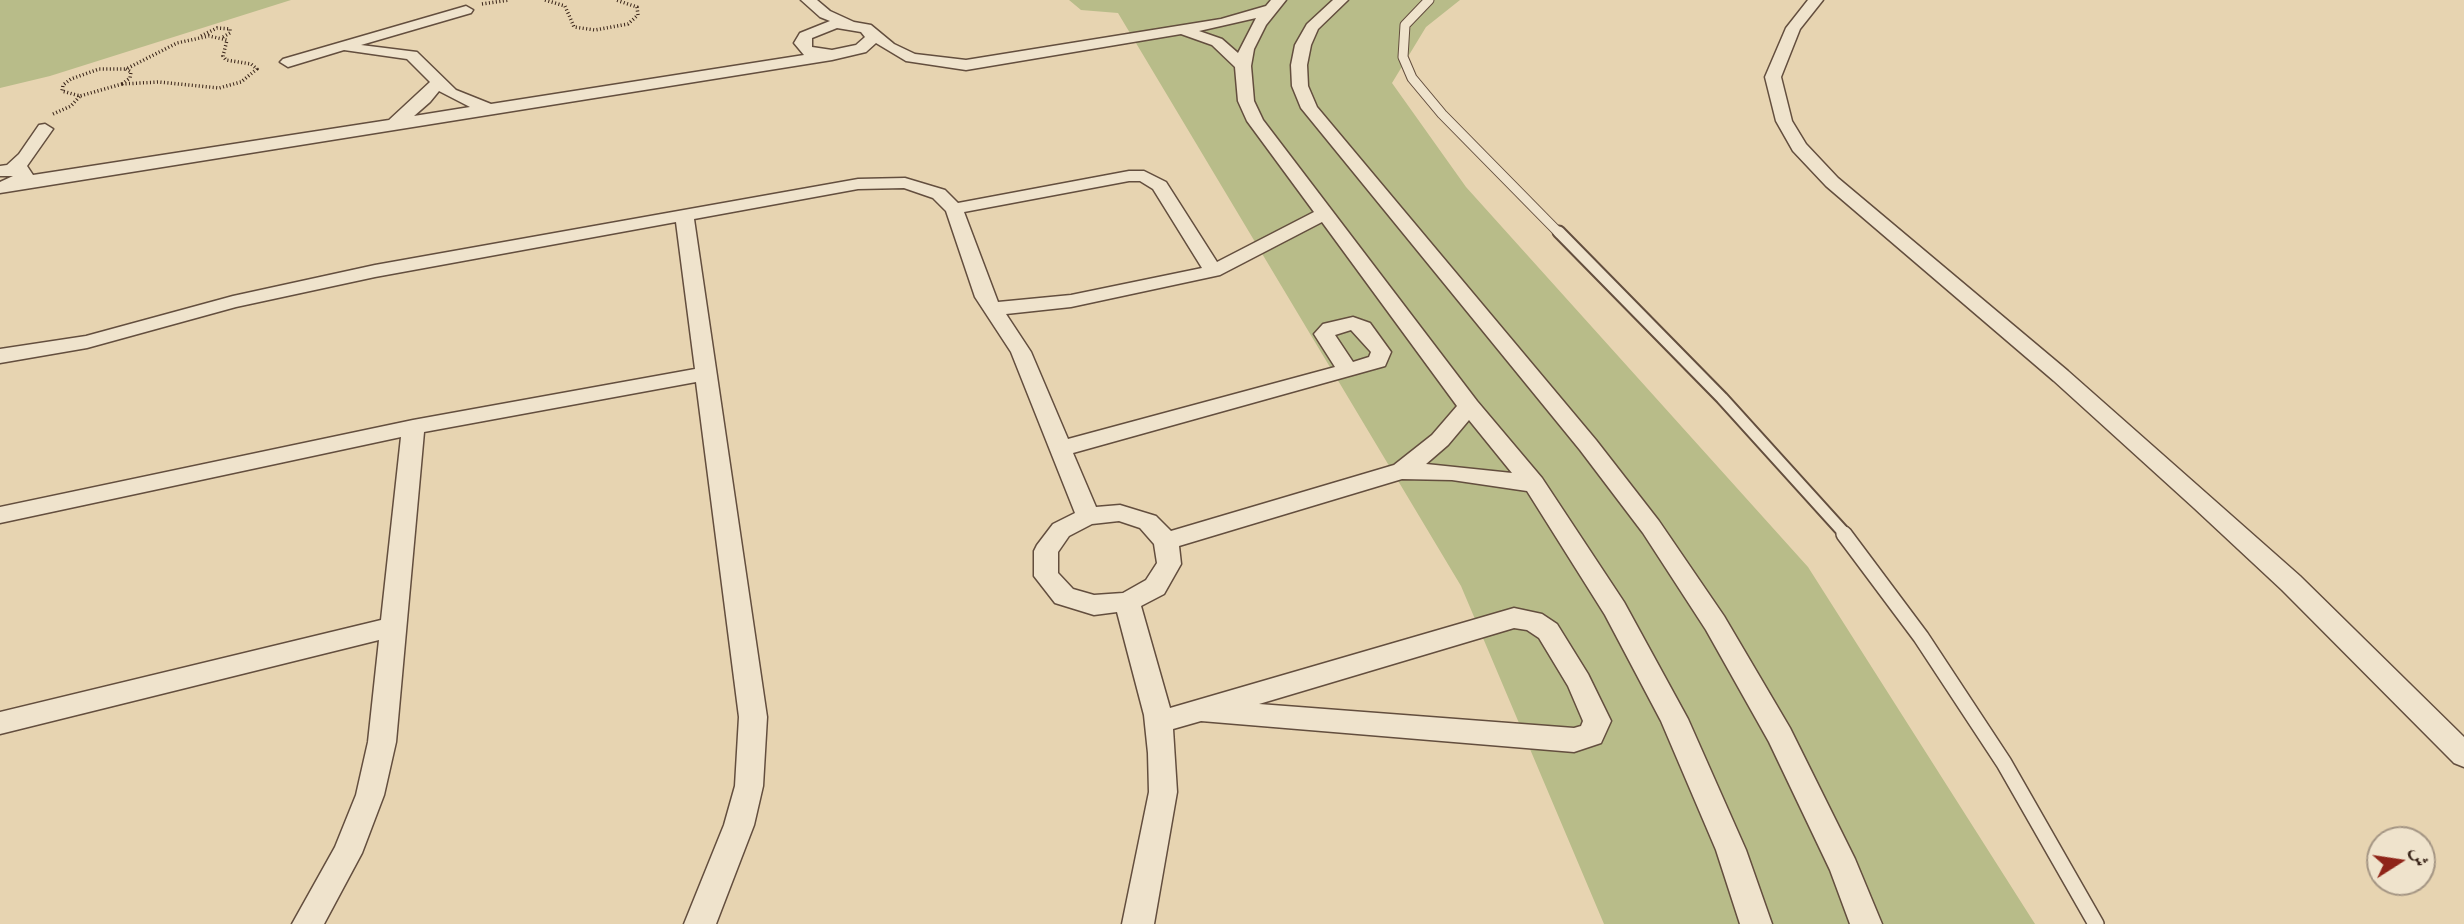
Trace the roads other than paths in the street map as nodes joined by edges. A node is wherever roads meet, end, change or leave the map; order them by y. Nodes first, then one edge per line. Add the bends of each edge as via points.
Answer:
1 (1341, 0) edge
2 (1429, 0) edge
3 (1816, 0) edge
4 (813, 5) edge
5 (1274, 5) edge
6 (466, 10) dead end
7 (850, 24) junction
8 (414, 26) junction
9 (814, 30) junction
10 (1180, 30) junction
11 (871, 31) junction
12 (802, 44) junction
13 (339, 47) junction
14 (840, 54) junction
15 (901, 54) junction
16 (412, 55) junction
17 (288, 62) dead end
18 (1242, 66) junction
19 (748, 70) junction
20 (440, 80) junction
21 (493, 110) junction
22 (391, 126) junction
23 (45, 129) dead end
24 (7, 178) edge
25 (954, 209) junction
26 (1324, 214) junction
27 (684, 216) junction
28 (1213, 271) junction
29 (991, 309) junction
30 (0, 356) edge
31 (1348, 370) dead end
32 (706, 374) junction
33 (1469, 406) junction
34 (413, 428) junction
35 (1060, 449) junction
36 (1402, 471) junction
37 (1534, 484) junction
38 (0, 515) edge
39 (1088, 516) junction
40 (1166, 541) junction
41 (1127, 602) junction
42 (393, 627) junction
43 (1201, 710) junction
44 (1159, 722) junction
45 (0, 723) edge
46 (2464, 755) edge
47 (308, 924) edge
48 (700, 924) edge
49 (1138, 924) edge
50 (1756, 924) edge
51 (1866, 924) edge
52 (2096, 924) edge

1 - 51 street via 1312,27 1303,45 1298,65 1300,86 1309,108 1651,527 1715,623 1780,736
2 - 52 lane via 1405,24 1403,57 1412,78 1739,416 1838,525 1921,637 2004,763
3 - 46 street via 1788,36 1773,77 1784,121 1800,147 1832,182 2040,358 2241,538
4 - 7 street
4 - 9 street
5 - 10 street via 1240,19
5 - 18 street via 1252,36
6 - 8 street
7 - 9 street
7 - 11 street
8 - 13 street
8 - 16 street via 408,46
9 - 12 street
10 - 15 street via 982,64 937,63
10 - 18 street via 1217,42
11 - 14 street via 869,43
11 - 15 street
12 - 14 street via 817,54
12 - 19 street
13 - 16 street
13 - 17 street
14 - 15 street
14 - 19 street
16 - 20 street
18 - 26 street via 1246,101 1255,121
19 - 21 street
20 - 21 street via 458,98
20 - 22 street
21 - 22 street
22 - 24 street
23 - 24 street
25 - 27 street via 939,194 919,185 874,182
25 - 28 street via 1144,176 1160,186
25 - 29 street
26 - 28 street
26 - 33 street
27 - 30 street via 327,280 87,342
27 - 32 street
28 - 29 street via 1098,296
29 - 35 street via 1021,352
31 - 35 street
32 - 34 street
32 - 48 street via 743,632 753,751 739,825
33 - 36 street via 1440,440
33 - 37 street
34 - 38 street
34 - 42 street
35 - 39 street
36 - 37 street via 1452,472
36 - 40 street
37 - 50 street via 1615,609 1674,719 1731,850
39 - 40 street via 1119,513 1148,522
39 - 41 street via 1061,530 1053,541 1046,551 1046,576 1064,596 1094,606
40 - 41 street via 1169,565 1155,587
41 - 44 street
42 - 45 street
42 - 47 street via 382,742 370,795 347,853
43 - 43 street via 1514,618 1533,621 1548,631 1597,721 1591,735 1574,740
43 - 44 street
44 - 49 street via 1163,792

